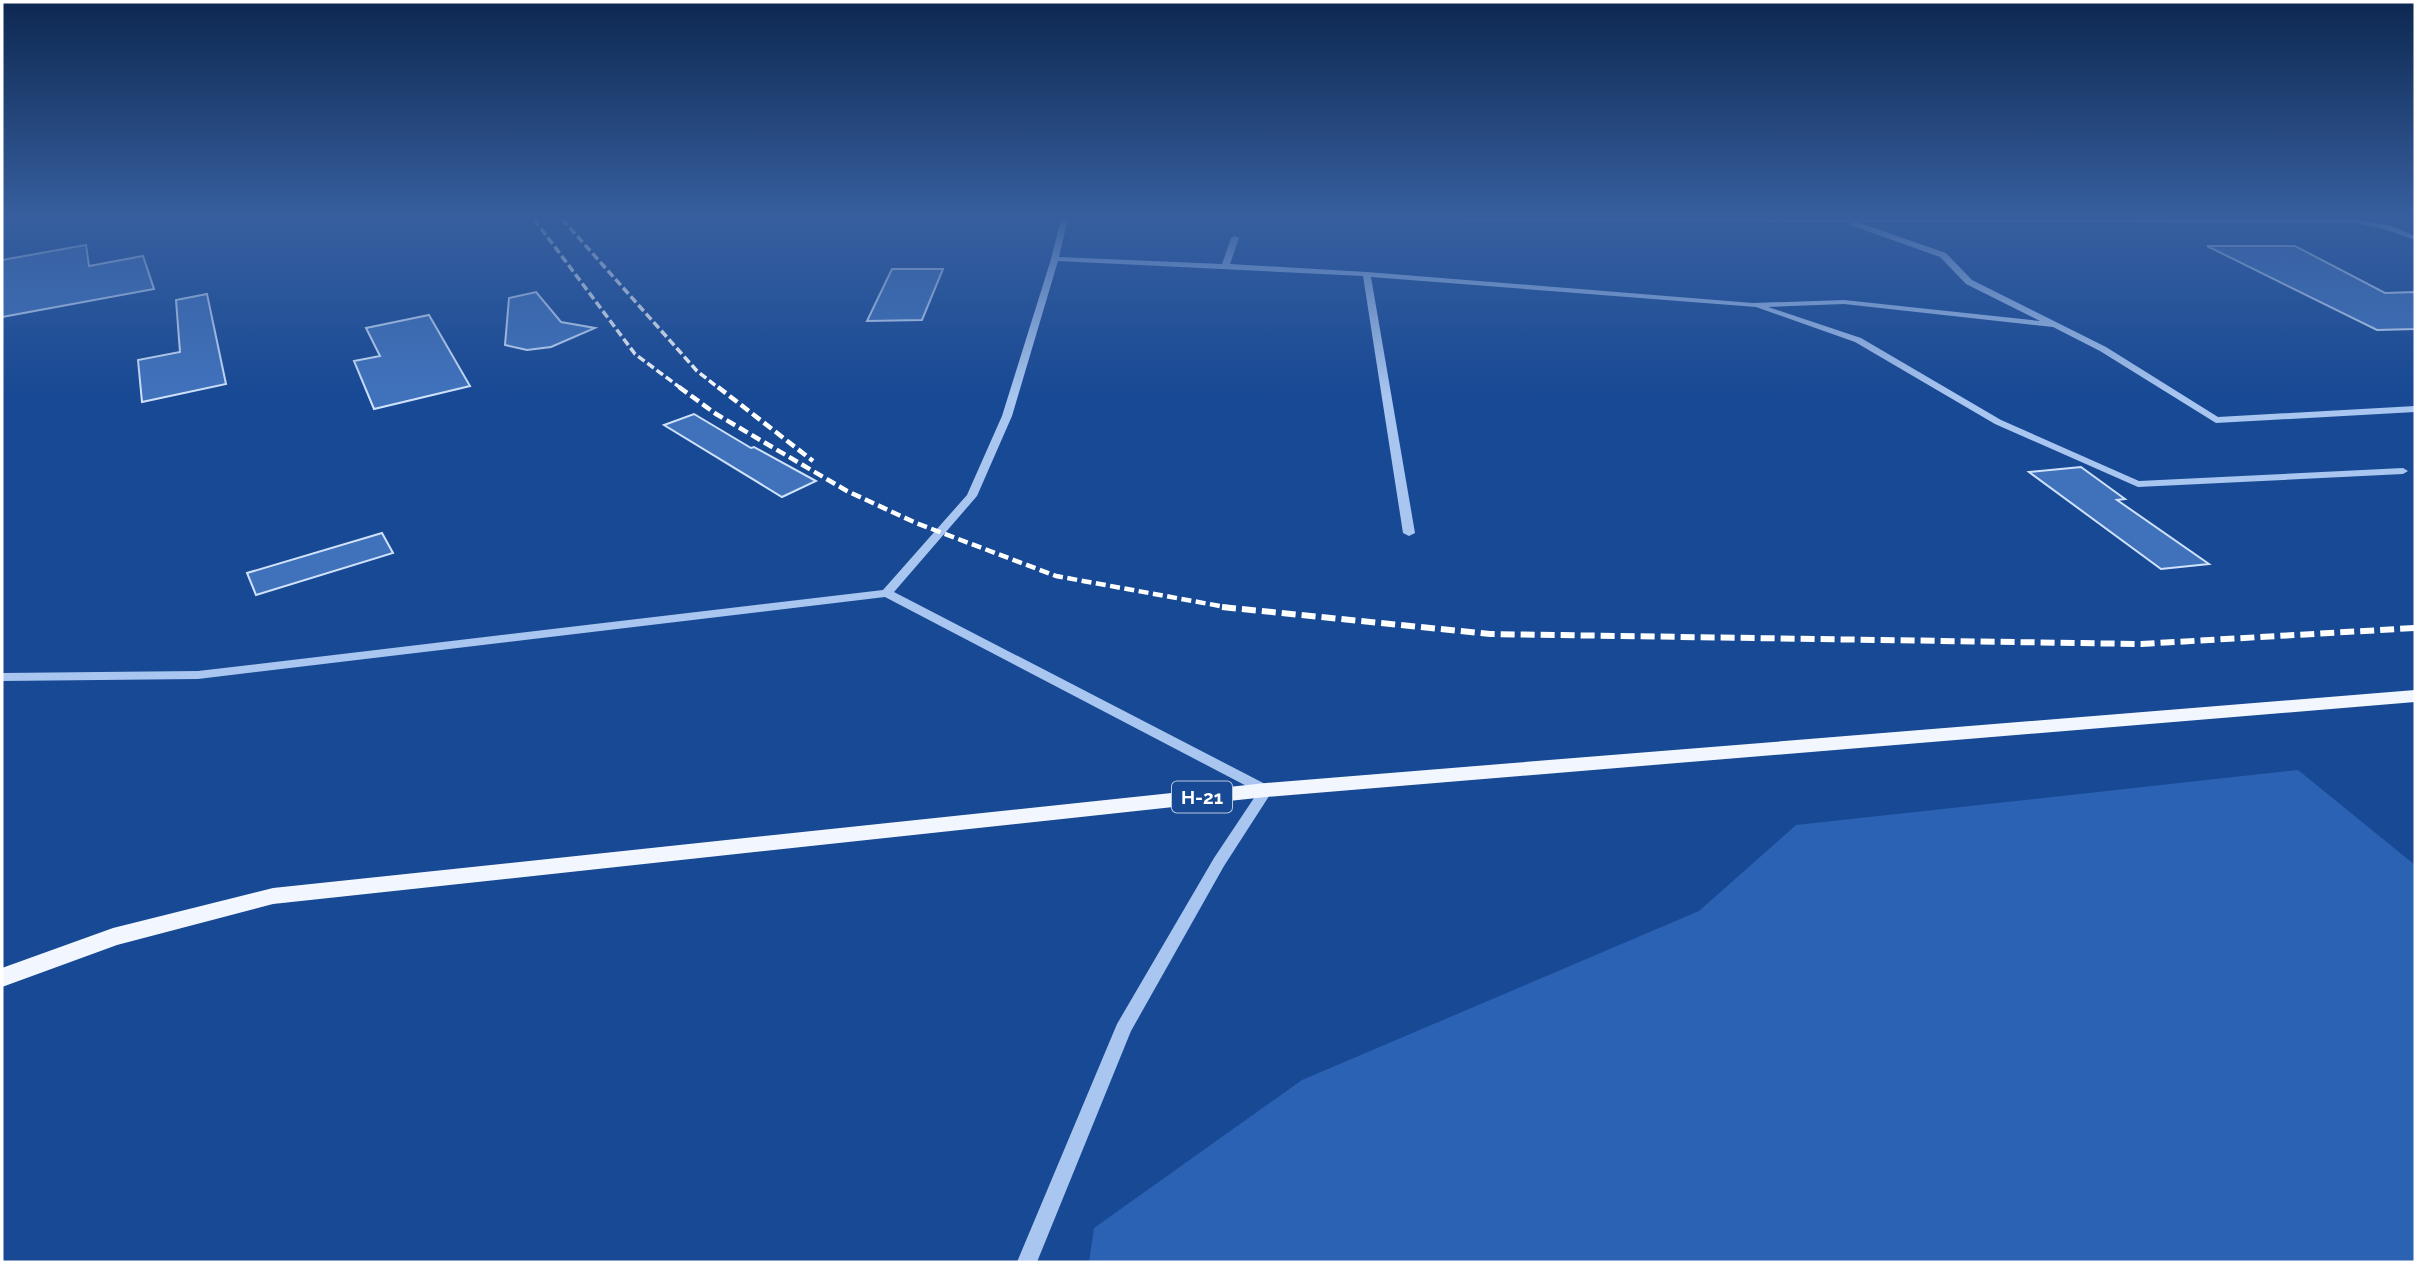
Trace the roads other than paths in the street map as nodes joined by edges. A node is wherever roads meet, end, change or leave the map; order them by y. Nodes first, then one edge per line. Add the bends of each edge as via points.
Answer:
1 (1049, 278) edge
2 (1368, 278) edge
3 (1417, 278) edge
4 (1965, 278) edge
5 (1753, 305) junction
6 (2056, 324) junction
7 (2415, 409) edge
8 (2403, 471) dead end
9 (1409, 533) dead end
10 (887, 593) junction
11 (2, 677) edge
12 (2415, 696) edge
13 (1266, 790) junction
14 (2, 978) edge
15 (1027, 1262) edge

1 - 10 street via 1007,416 972,496
2 - 9 street
3 - 5 street
4 - 6 street
5 - 6 street via 1844,302
5 - 8 street via 1858,340 1998,422 2138,484
6 - 7 street via 2216,420
10 - 11 street via 198,675
10 - 13 street
12 - 13 main road, Н-21
13 - 14 main road, Н-21 via 273,896 113,937
13 - 15 street via 1123,1029

